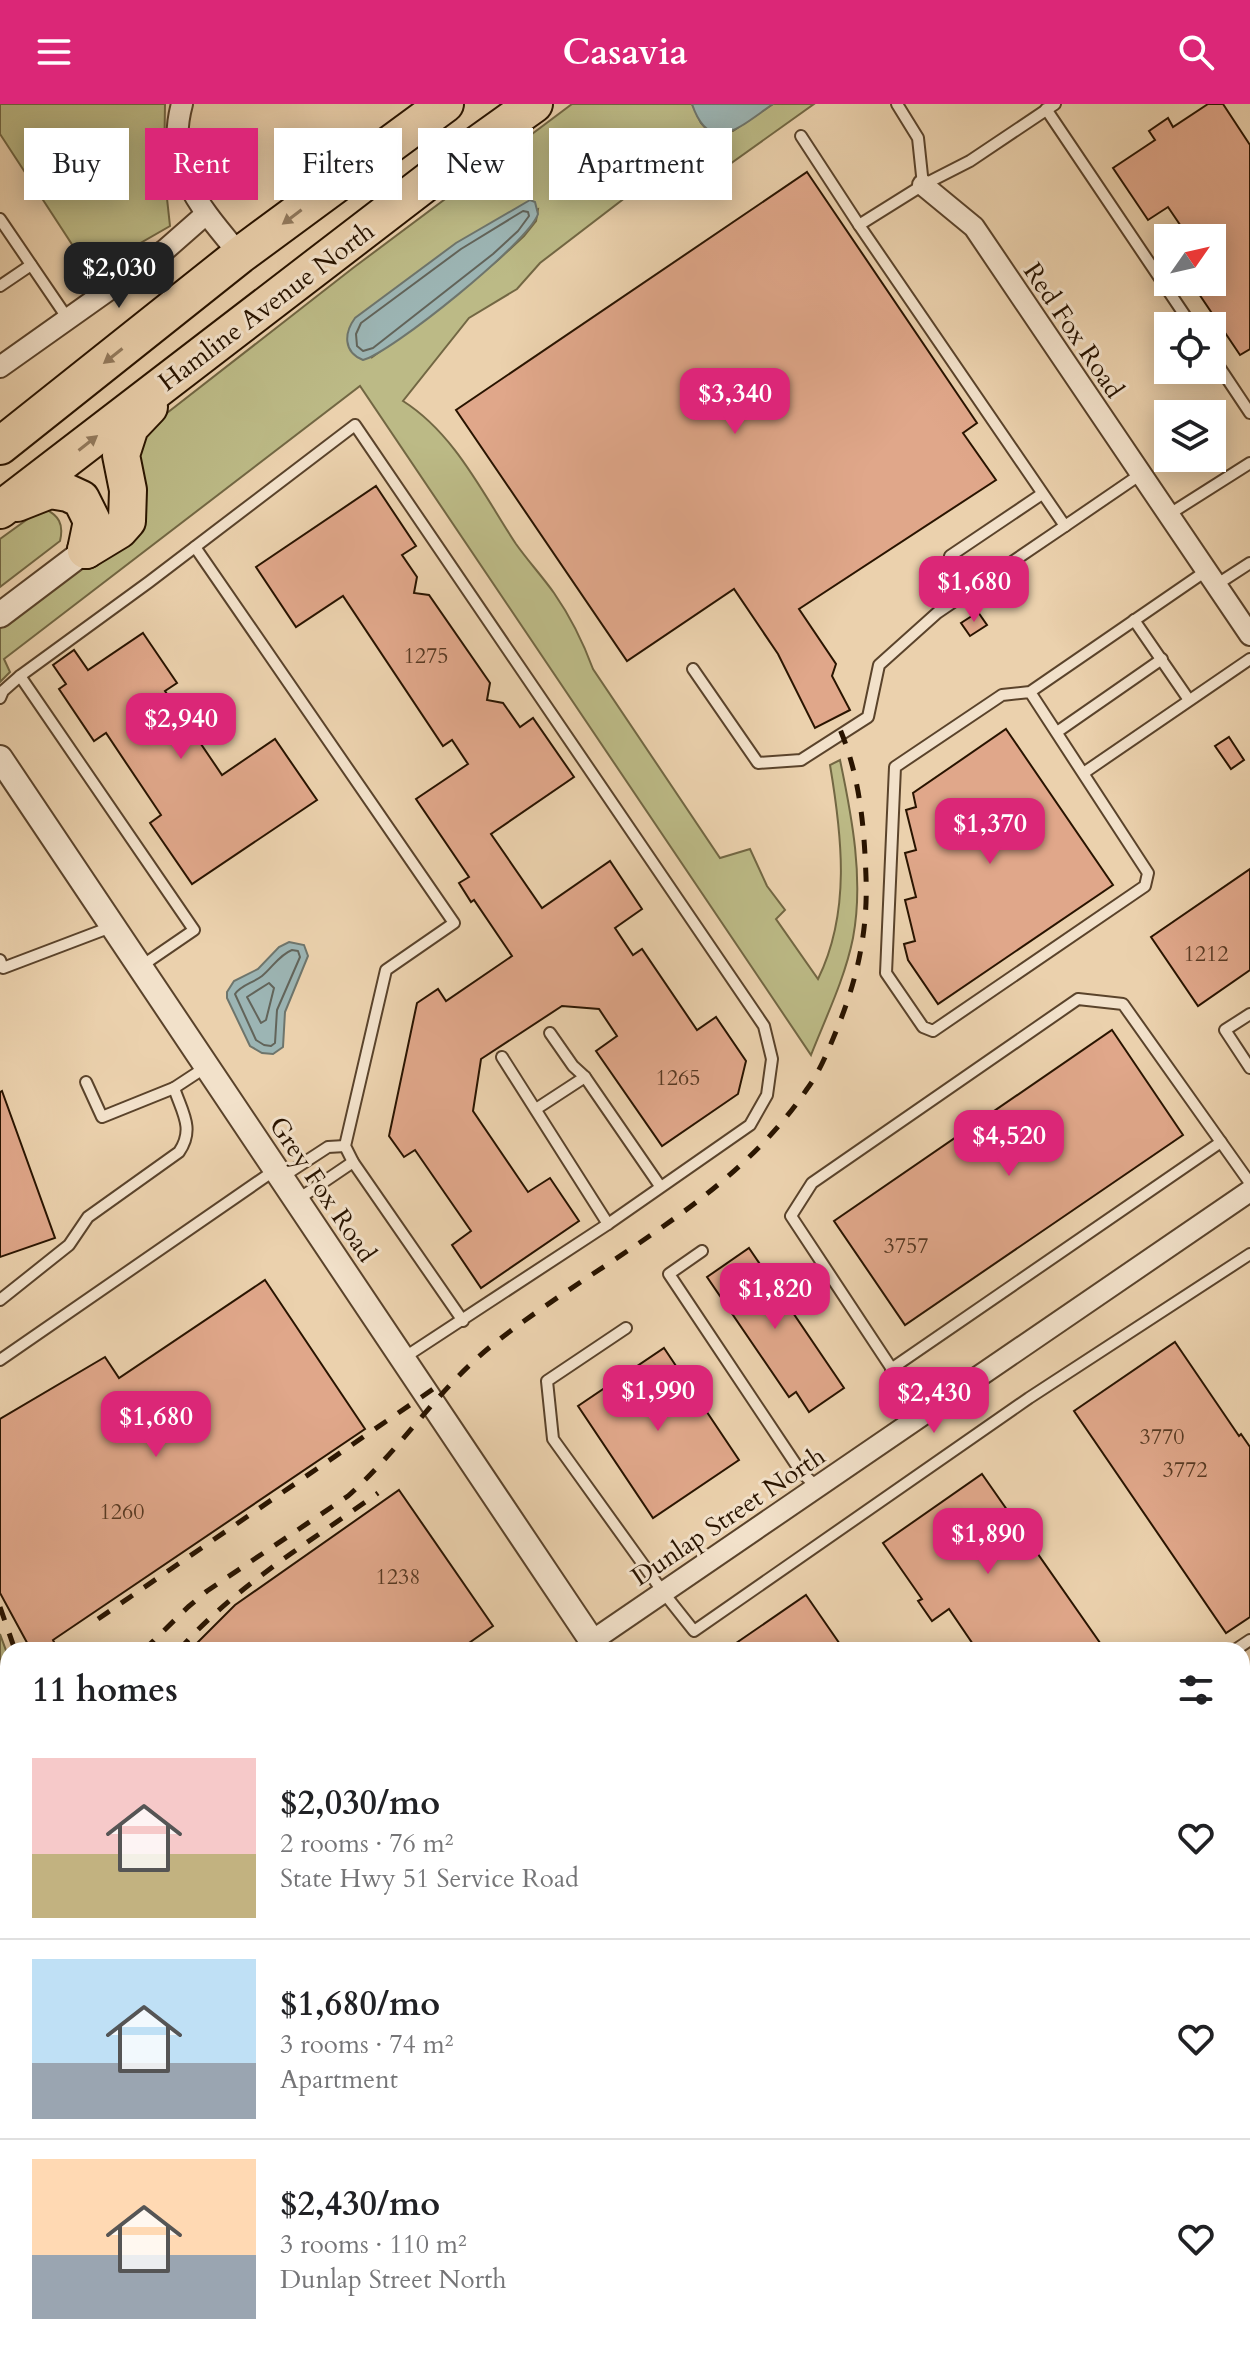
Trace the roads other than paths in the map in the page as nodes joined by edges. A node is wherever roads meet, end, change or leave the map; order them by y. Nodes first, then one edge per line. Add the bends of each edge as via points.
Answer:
1 (182, 104) edge
2 (445, 104) edge
3 (534, 104) edge
4 (897, 104) edge
5 (1050, 107) edge
6 (801, 136) dead end
7 (923, 185) junction
8 (206, 214) junction
9 (0, 219) edge
10 (859, 225) junction
11 (240, 255) junction
12 (31, 265) junction
13 (0, 286) edge
14 (1183, 312) edge
15 (68, 319) junction
16 (188, 365) junction
17 (0, 367) edge
18 (1226, 377) edge
19 (1250, 413) edge
20 (0, 446) edge
21 (1250, 463) edge
22 (1141, 474) junction
23 (1042, 494) junction
24 (2, 509) edge
25 (1168, 515) junction
26 (1065, 526) junction
27 (195, 547) junction
28 (86, 550) junction
29 (950, 556) dead end
30 (1250, 563) edge
31 (1211, 578) junction
32 (0, 615) edge
33 (1134, 620) junction
34 (1250, 635) edge
35 (1162, 659) junction
36 (1250, 659) edge
37 (693, 669) dead end
38 (20, 676) junction
39 (1030, 692) junction
40 (0, 698) edge
41 (1189, 700) junction
42 (1057, 732) junction
43 (0, 758) edge
44 (1085, 772) junction
45 (113, 926) junction
46 (0, 960) edge
47 (140, 967) junction
48 (1250, 1014) edge
49 (550, 1033) dead end
50 (502, 1057) dead end
51 (207, 1066) junction
52 (1250, 1068) edge
53 (585, 1077) junction
54 (86, 1082) dead end
55 (174, 1088) junction
56 (536, 1109) junction
57 (1221, 1142) junction
58 (345, 1146) junction
59 (353, 1162) junction
60 (279, 1173) junction
61 (1250, 1183) edge
62 (660, 1186) junction
63 (1250, 1191) edge
64 (297, 1200) junction
65 (608, 1224) junction
66 (702, 1251) dead end
67 (1250, 1254) edge
68 (0, 1300) edge
69 (463, 1321) junction
70 (626, 1328) dead end
71 (0, 1360) edge
72 (402, 1360) junction
73 (891, 1369) junction
74 (923, 1416) junction
75 (817, 1487) junction
76 (663, 1592) junction
77 (587, 1642) edge
78 (597, 1642) edge

1 - 8 street via 178,140 183,169
2 -> 11 highway, Hamline Avenue North
3 - 16 highway, Hamline Avenue North
4 - 7 lane via 918,138
5 - 7 lane via 970,161
5 - 14 lane
6 - 10 lane
7 - 10 lane
7 - 22 street, Red Fox Road via 974,227
8 - 11 street
8 - 15 street
9 - 12 lane
10 - 23 lane
11 -> 20 highway, Hamline Avenue North
12 - 13 lane
12 - 15 lane
15 - 17 street
24 -> 16 highway, Hamline Avenue North
16 - 28 highway via 130,427 124,441 127,521
18 - 19 lane
21 - 25 lane
22 - 25 street, Red Fox Road
22 - 26 lane
23 - 26 lane
23 - 29 lane
24 - 28 highway via 50,490 81,499 92,521
25 - 31 street, Red Fox Road
26 - 37 lane via 937,613 879,665 868,717 801,760 758,763
27 - 38 lane
27 - 58 lane via 454,923 386,970
27 - 62 lane via 355,425 764,1026 772,1059 767,1095 750,1125
28 - 32 street
30 - 31 lane
31 - 33 lane
31 - 34 street, Red Fox Road
33 - 35 lane
33 - 39 lane
35 - 41 lane
35 - 42 lane
36 - 41 lane
38 - 40 lane
38 - 47 lane via 194,930
39 - 42 lane
39 - 44 lane via 1002,695 895,767 886,973 923,1027 933,1031 1145,886 1148,873
41 - 44 lane
42 - 44 lane
43 - 45 street, Grey Fox Road
45 - 46 lane via 3,968
45 - 47 street, Grey Fox Road
47 - 51 street, Grey Fox Road
48 - 52 lane via 1225,1030
49 - 53 lane
50 - 56 lane
51 - 55 lane
51 - 60 street, Grey Fox Road
53 - 56 lane
53 - 62 lane
54 - 55 lane via 102,1117
55 - 68 lane via 188,1128 179,1152 88,1217 69,1245
56 - 65 lane
57 - 61 lane
57 - 73 lane
57 - 73 lane via 1123,1004 1078,999 1040,1025 812,1183 791,1216
58 - 59 lane
58 - 60 lane via 328,1147
59 - 64 lane
59 - 69 lane
60 - 64 street, Grey Fox Road
60 - 71 lane
62 - 65 lane
63 - 74 street, Dunlap Street North
64 - 72 street, Grey Fox Road
65 - 69 lane
66 - 75 lane via 669,1274 801,1472
67 - 76 lane via 1029,1398 694,1631
69 - 72 lane
70 - 76 lane via 547,1381 553,1439
72 - 77 street, Grey Fox Road
73 - 74 lane
74 - 75 street, Dunlap Street North
75 - 76 street, Dunlap Street North
76 - 78 street, Dunlap Street North

